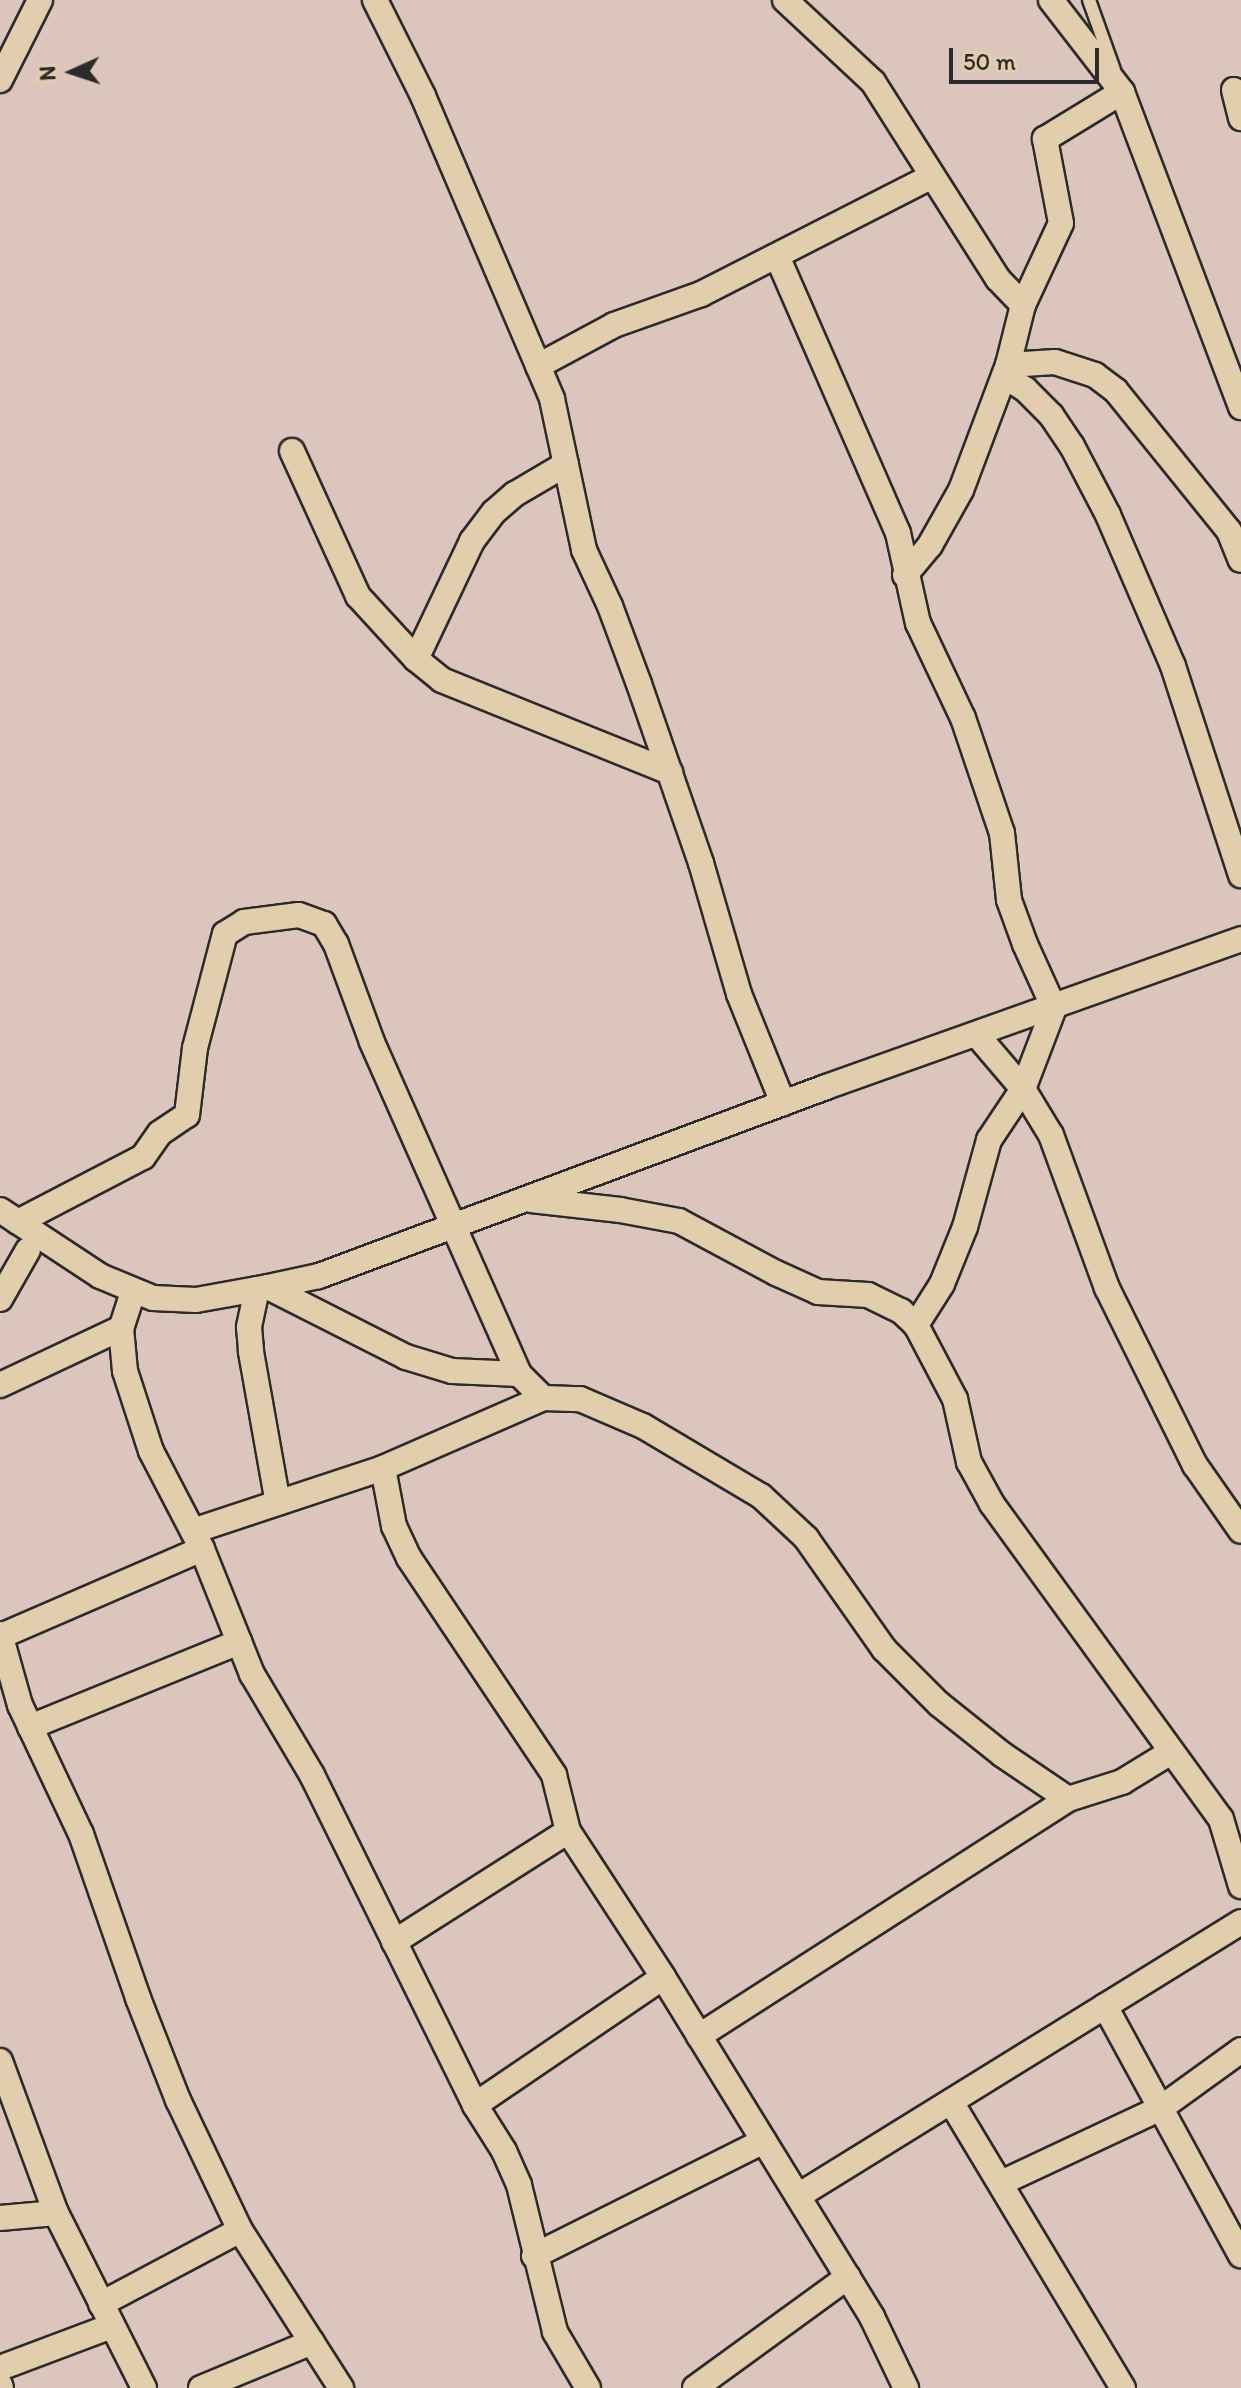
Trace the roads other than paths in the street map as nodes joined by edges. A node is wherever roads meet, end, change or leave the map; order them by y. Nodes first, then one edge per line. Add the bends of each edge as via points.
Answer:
1 (40, 0) edge
2 (375, 0) edge
3 (785, 0) edge
4 (1051, 0) edge
5 (1089, 0) edge
6 (0, 80) edge
7 (1234, 90) dead end
8 (1122, 92) junction
9 (1241, 118) edge
10 (931, 177) junction
11 (777, 256) junction
12 (1023, 305) junction
13 (538, 366) junction
14 (1006, 370) junction
15 (1241, 407) edge
16 (292, 451) dead end
17 (566, 464) junction
18 (1241, 560) edge
19 (905, 575) junction
20 (416, 659) junction
21 (670, 772) junction
22 (1241, 875) edge
23 (1241, 939) edge
24 (1054, 1008) junction
25 (977, 1035) junction
26 (1023, 1089) junction
27 (783, 1103) junction
28 (526, 1199) junction
29 (9, 1216) edge
30 (451, 1228) junction
31 (37, 1246) junction
32 (0, 1265) edge
33 (262, 1288) junction
34 (133, 1292) junction
35 (0, 1299) edge
36 (916, 1325) junction
37 (121, 1328) junction
38 (519, 1374) junction
39 (0, 1385) edge
40 (543, 1398) junction
41 (383, 1468) junction
42 (278, 1503) junction
43 (1241, 1531) edge
44 (198, 1540) junction
45 (0, 1635) edge
46 (239, 1642) junction
47 (6, 1680) edge
48 (30, 1727) junction
49 (1171, 1752) junction
50 (1068, 1799) junction
51 (1231, 1813) edge
52 (568, 1831) junction
53 (1241, 1886) edge
54 (1241, 1922) edge
55 (394, 1942) junction
56 (663, 1977) junction
57 (1105, 2006) junction
58 (699, 2036) junction
59 (1241, 2050) edge
60 (0, 2061) edge
61 (951, 2102) junction
62 (475, 2105) junction
63 (1161, 2108) junction
64 (764, 2141) junction
65 (1001, 2183) junction
66 (798, 2196) junction
67 (56, 2213) junction
68 (0, 2218) edge
69 (240, 2230) junction
70 (1241, 2255) edge
71 (534, 2256) junction
72 (848, 2277) junction
73 (106, 2315) junction
74 (312, 2342) junction
75 (0, 2368) edge
76 (144, 2388) edge
77 (201, 2388) edge
78 (341, 2388) edge
79 (588, 2388) edge
80 (695, 2388) edge
81 (906, 2388) edge
82 (1123, 2388) edge

1 - 6 street
2 - 13 street via 423,96
3 - 10 street via 873,82
4 - 8 street
5 - 8 lane
7 - 9 street
8 - 12 street via 1045,139 1061,223
8 - 15 street
10 - 11 street
10 - 12 street via 998,279
11 - 13 street via 701,294 614,325
11 - 19 street via 898,533
12 - 14 street
13 - 17 street via 552,399
14 - 18 street via 1055,362 1095,375 1116,391 1229,531
14 - 19 street via 961,490 930,545
14 - 22 street via 1051,415 1108,515 1173,666
16 - 20 street via 358,596
17 - 20 street via 515,494 479,531
17 - 21 street via 584,550 610,606
19 - 24 street via 918,623 963,718 993,804 1002,833 1009,900
20 - 21 street via 442,680
21 - 27 street via 739,994
23 - 24 street
24 - 25 street
24 - 26 street
25 - 26 street
25 - 27 street
26 - 36 street via 989,1140 965,1227 942,1284
26 - 43 street via 1051,1135 1107,1288 1148,1372 1195,1465
27 - 28 street
28 - 30 street
28 - 36 street via 679,1221 818,1292 868,1295
29 - 30 street via 143,1157 160,1133 187,1115 195,1048 225,934 244,922 299,915 324,924 336,944
29 - 31 street
30 - 33 street via 319,1276
30 - 38 street
31 - 32 street
31 - 34 street
31 - 35 street
33 - 34 street via 196,1300
33 - 38 street via 406,1357 452,1371
33 - 42 street via 249,1327
34 - 37 street
36 - 49 street via 955,1399 969,1462 992,1504
37 - 39 street
37 - 44 street via 135,1409
38 - 40 street
40 - 41 street
40 - 50 street via 580,1399 643,1426 761,1496 806,1538 884,1649 928,1693 1003,1755
41 - 42 street
41 - 52 street via 394,1526 409,1558 554,1775
42 - 44 street
44 - 45 street
44 - 46 street
45 - 47 street
46 - 48 street
46 - 55 street
47 - 48 street
48 - 69 street via 81,1834 178,2100
49 - 50 street via 1122,1782
49 - 51 street
50 - 58 street
51 - 53 street
52 - 55 street
52 - 56 street
54 - 57 street
55 - 62 street
56 - 58 street
56 - 62 street
57 - 61 street
57 - 63 street
58 - 64 street
59 - 63 street
60 - 67 street
61 - 65 street
61 - 66 street
62 - 71 street via 519,2185
63 - 65 street
63 - 70 street
64 - 66 street
64 - 71 street
65 - 82 street
66 - 72 street
67 - 68 street
67 - 73 street
69 - 73 street
69 - 74 street
71 - 79 street via 555,2332
72 - 80 street
72 - 81 street
73 - 75 street
73 - 76 street
74 - 77 street
74 - 78 street

